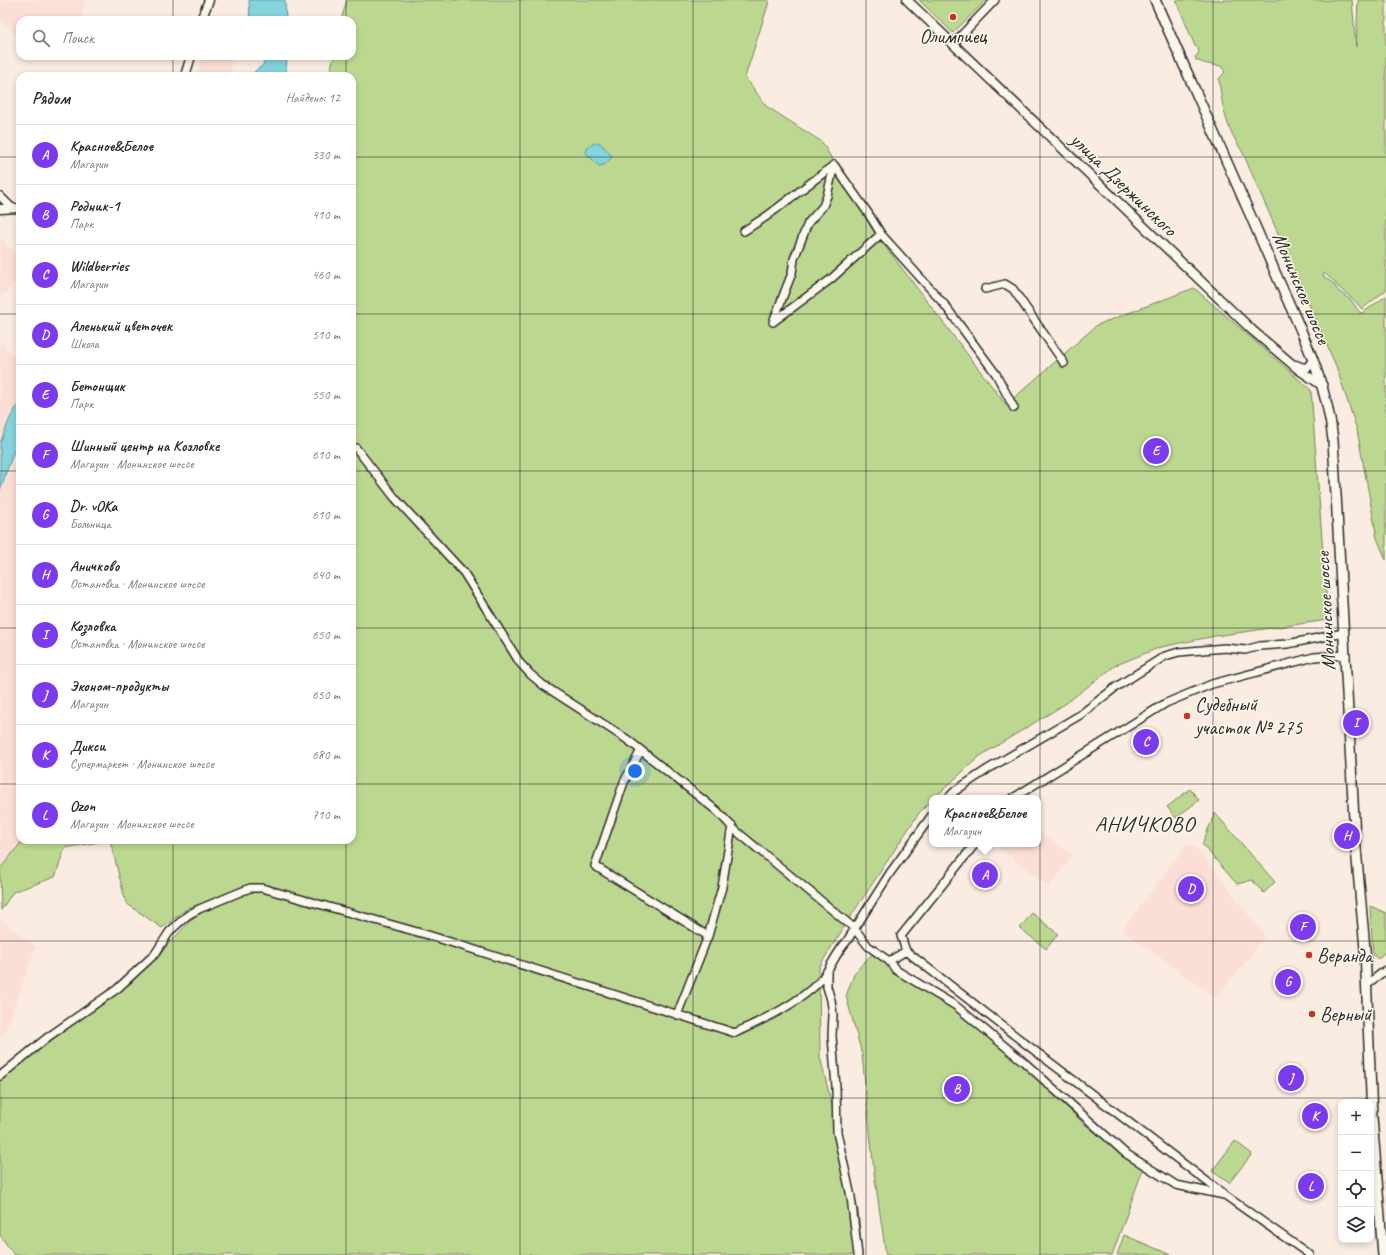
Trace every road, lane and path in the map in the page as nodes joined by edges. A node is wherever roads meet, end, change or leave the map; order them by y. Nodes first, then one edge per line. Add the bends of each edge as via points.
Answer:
1 (209, 0) edge
2 (907, 0) edge
3 (995, 0) edge
4 (1155, 0) edge
5 (203, 16) edge
6 (953, 44) junction
7 (190, 60) edge
8 (186, 72) edge
9 (834, 165) junction
10 (0, 196) edge
11 (16, 208) edge
12 (0, 209) edge
13 (744, 231) dead end
14 (881, 234) junction
15 (985, 289) dead end
16 (1313, 360) junction
17 (1290, 362) junction
18 (1064, 363) dead end
19 (1323, 386) junction
20 (1014, 408) dead end
21 (356, 448) dead end
22 (1344, 633) junction
23 (1346, 655) junction
24 (641, 750) junction
25 (952, 795) edge
26 (1018, 795) edge
27 (929, 819) edge
28 (732, 826) junction
29 (972, 847) edge
30 (854, 928) junction
31 (708, 936) junction
32 (906, 951) junction
33 (888, 961) junction
34 (1386, 970) edge
35 (827, 972) junction
36 (1367, 984) junction
37 (677, 1015) junction
38 (0, 1076) edge
39 (1226, 1196) junction
40 (858, 1255) edge
41 (1310, 1255) edge
42 (1383, 1255) edge

1 - 5 street
2 - 6 street, улица Дзержинского
3 - 6 street
4 - 16 main road, Монинское шоссе
6 - 17 street, улица Дзержинского via 1252,330
7 - 8 street
9 - 13 street
9 - 14 street
9 - 14 street via 827,196 808,223 773,322 831,279
10 - 11 street
11 - 12 street
14 - 20 street via 944,304 996,374
15 - 18 street via 1005,284 1013,289
16 - 17 street via 1308,367 1303,368
16 - 19 main road, Монинское шоссе
17 - 19 street, улица Дзержинского
19 - 22 main road, Монинское шоссе via 1334,440
21 - 24 street via 394,498 464,574 520,663 530,674
22 - 23 main road, Монинское шоссе
22 - 25 street via 1245,650 1225,648 1179,652 1165,656 1116,686 1080,715 988,769
23 - 26 street via 1314,657 1212,684 1166,703
23 - 36 main road, Монинское шоссе via 1355,837
24 - 28 street via 717,810
24 - 31 street via 624,782 594,866
27 - 30 street
28 - 30 street
28 - 31 street via 722,887
29 - 32 street via 901,936
30 - 33 street via 868,946
30 - 35 street
31 - 37 street
32 - 33 street
32 - 39 street
33 - 39 street via 896,970 956,1006 1024,1062 1125,1153 1176,1185
34 - 36 street
35 - 37 street via 818,983 788,1006 735,1033
35 - 40 street via 827,987 833,1015 837,1132 851,1198
36 - 42 main road, Монинское шоссе via 1372,1117
37 - 38 street via 428,935 262,888 250,888 188,915 170,931 154,954 117,989 48,1037
39 - 41 street

